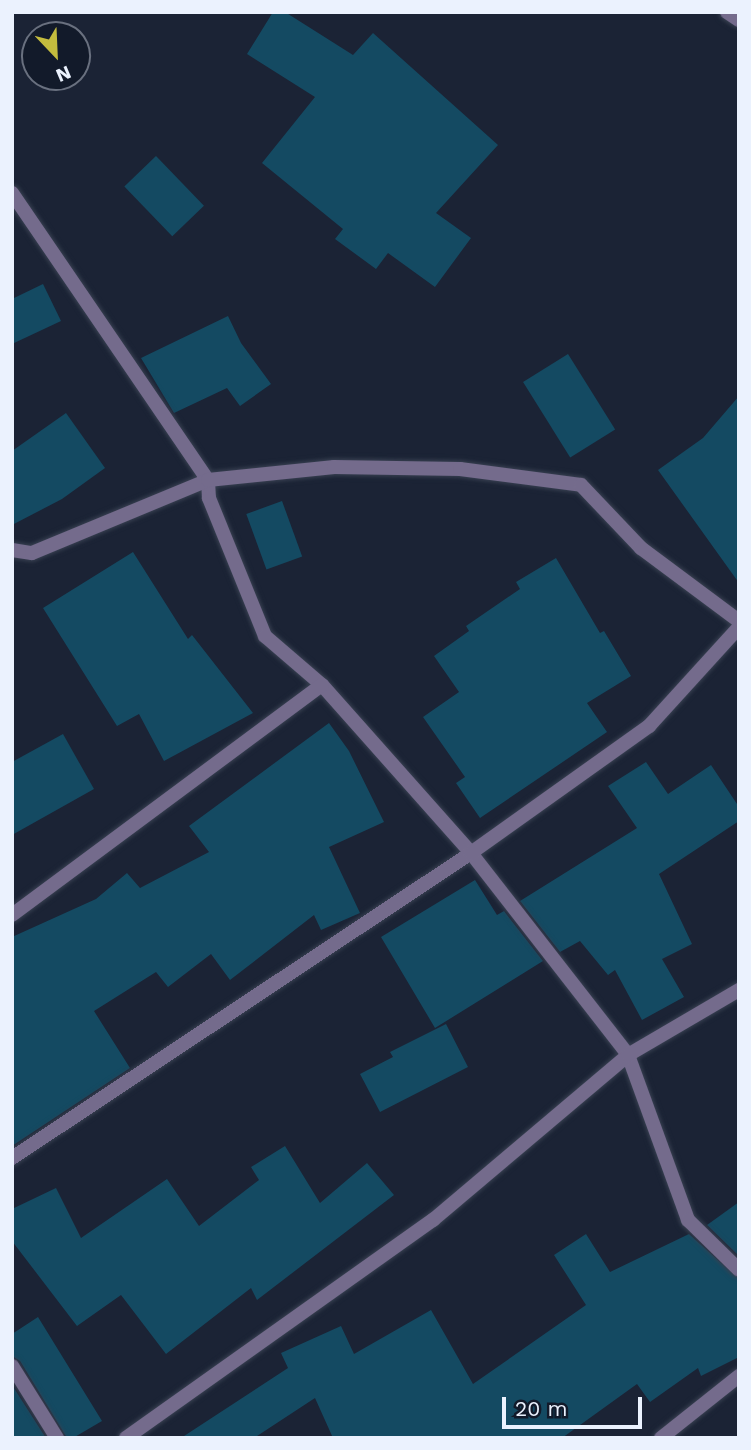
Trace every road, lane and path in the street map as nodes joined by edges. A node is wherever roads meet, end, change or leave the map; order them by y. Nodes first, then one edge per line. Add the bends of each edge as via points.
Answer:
1 (727, 12) edge
2 (739, 20) edge
3 (12, 193) edge
4 (208, 480) junction
5 (12, 550) edge
6 (739, 621) edge
7 (739, 628) edge
8 (322, 685) junction
9 (471, 853) junction
10 (12, 915) edge
11 (739, 990) edge
12 (628, 1055) junction
13 (12, 1158) edge
14 (739, 1270) edge
15 (12, 1366) edge
16 (739, 1376) edge
17 (57, 1438) edge
18 (127, 1438) edge
19 (661, 1438) edge

1 - 2 street
3 - 4 street
4 - 5 street via 32,553
4 - 6 street via 348,467 460,469 581,485 641,548
4 - 8 street via 209,498 265,636
7 - 9 street via 649,726
8 - 9 street
8 - 10 street
9 - 12 street
9 - 13 street
11 - 12 street
12 - 14 street via 688,1220
12 - 18 street via 433,1220
15 - 17 street
16 - 19 street

